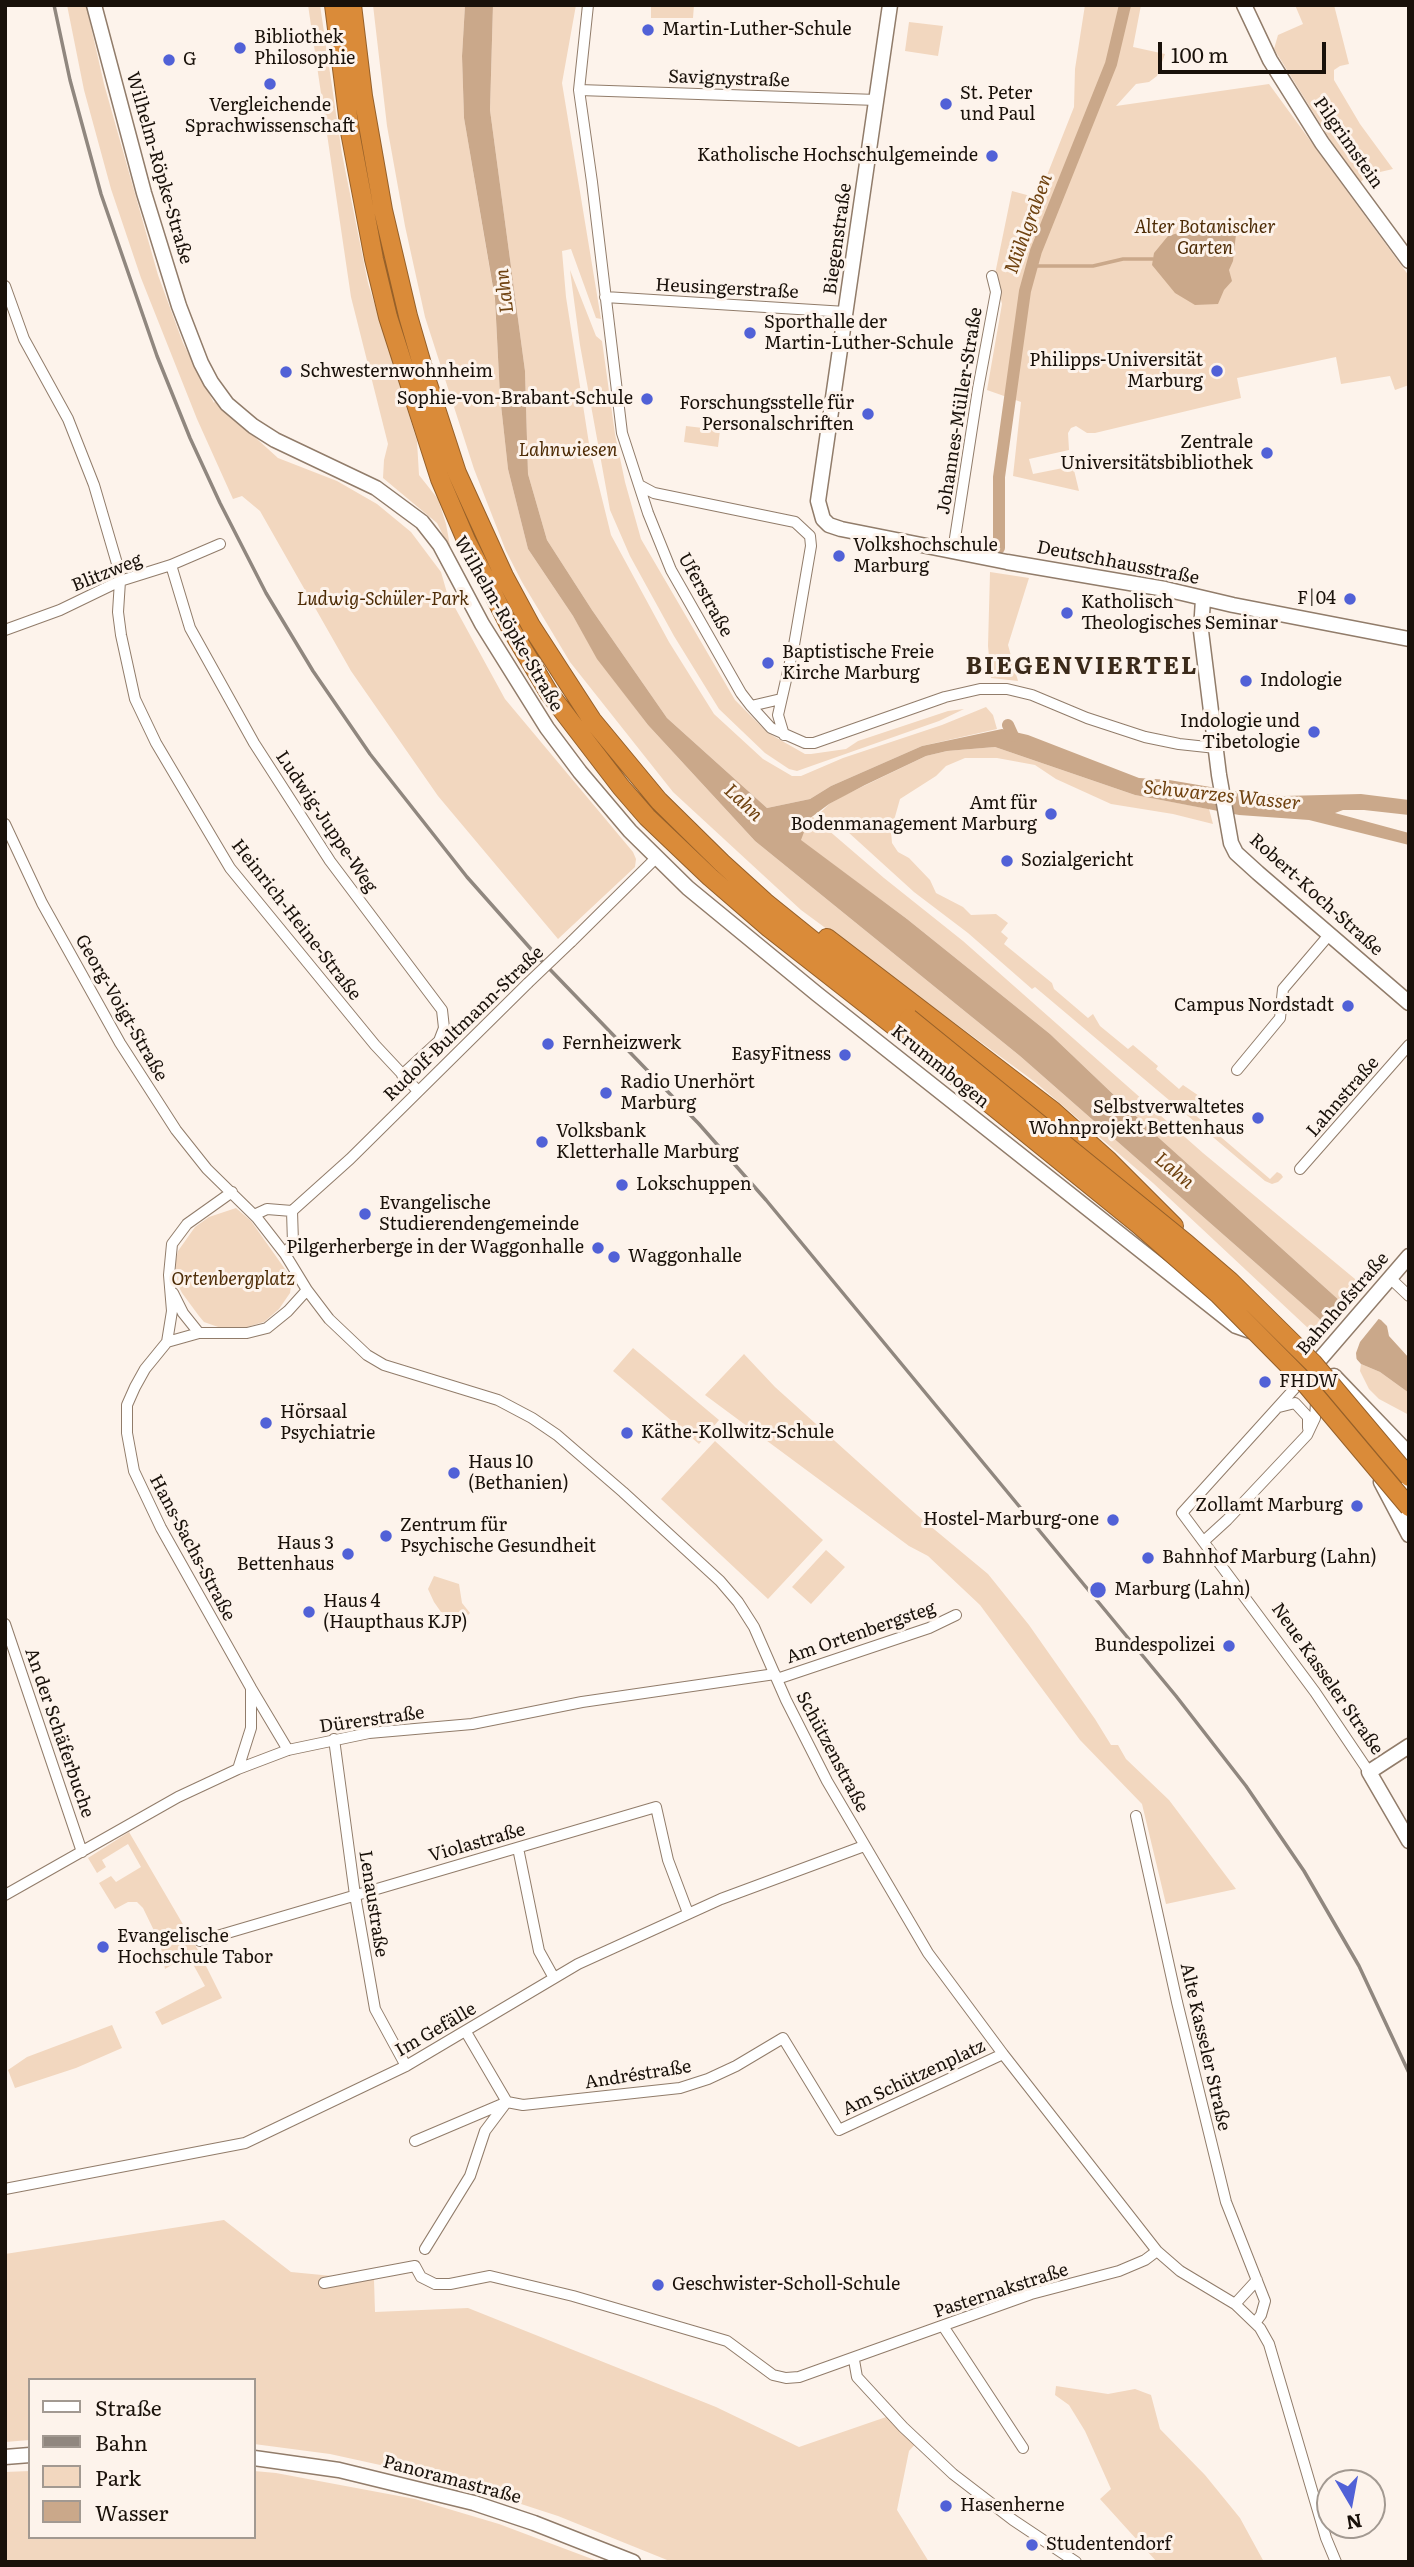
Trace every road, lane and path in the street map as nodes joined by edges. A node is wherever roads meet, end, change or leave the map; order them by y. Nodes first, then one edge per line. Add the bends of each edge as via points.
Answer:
1 (94, 5) edge
2 (334, 5) edge
3 (352, 5) edge
4 (588, 5) edge
5 (890, 5) edge
6 (1244, 5) edge
7 (579, 90) junction
8 (877, 100) junction
9 (1409, 261) edge
10 (992, 276) dead end
11 (5, 286) edge
12 (605, 297) junction
13 (846, 312) junction
14 (639, 485) junction
15 (668, 496) junction
16 (648, 513) junction
17 (823, 519) joint
18 (220, 544) dead end
19 (953, 551) junction
20 (172, 565) junction
21 (120, 581) junction
22 (1203, 598) junction
23 (5, 630) edge
24 (1409, 639) edge
25 (781, 699) junction
26 (751, 706) junction
27 (784, 735) junction
28 (1216, 748) junction
29 (5, 824) edge
30 (656, 858) junction
31 (1329, 935) junction
32 (1409, 1003) edge
33 (908, 1018) junction
34 (1409, 1045) edge
35 (1237, 1070) dead end
36 (402, 1075) junction
37 (418, 1091) junction
38 (1300, 1169) dead end
39 (232, 1192) junction
40 (292, 1211) junction
41 (254, 1215) junction
42 (285, 1254) junction
43 (1409, 1256) edge
44 (1387, 1282) junction
45 (171, 1290) junction
46 (307, 1290) junction
47 (1409, 1296) edge
48 (1205, 1302) junction
49 (1265, 1320) junction
50 (199, 1333) junction
51 (167, 1342) junction
52 (1322, 1359) junction
53 (1308, 1373) junction
54 (1316, 1402) junction
55 (1278, 1407) junction
56 (1307, 1435) junction
57 (1409, 1454) edge
58 (1409, 1477) edge
59 (1409, 1507) edge
60 (1409, 1535) edge
61 (1205, 1541) junction
62 (1232, 1579) joint
63 (956, 1615) dead end
64 (5, 1624) edge
65 (776, 1677) junction
66 (251, 1688) junction
67 (334, 1739) junction
68 (1409, 1746) edge
69 (288, 1750) junction
70 (239, 1769) junction
71 (1369, 1772) junction
72 (1136, 1816) dead end
73 (1409, 1841) edge
74 (864, 1846) junction
75 (518, 1848) junction
76 (82, 1852) junction
77 (5, 1895) edge
78 (355, 1895) junction
79 (688, 1913) junction
80 (200, 1941) dead end
81 (554, 1978) junction
82 (466, 2032) junction
83 (1003, 2054) junction
84 (406, 2066) junction
85 (506, 2102) junction
86 (839, 2130) joint
87 (415, 2141) dead end
88 (5, 2189) edge
89 (425, 2249) dead end
90 (1157, 2251) junction
91 (1257, 2280) junction
92 (324, 2283) dead end
93 (1235, 2305) junction
94 (1255, 2323) junction
95 (943, 2326) junction
96 (854, 2360) junction
97 (1023, 2448) dead end
98 (28, 2455) edge
99 (5, 2457) edge
100 (256, 2458) edge
101 (633, 2562) edge
102 (1076, 2562) edge
103 (1336, 2562) edge

1 - 30 main road, Wilhelm-Röpke-Straße via 179,306 211,382 227,404 253,426 376,488 422,522 445,553 482,624 547,728
2 - 33 highway via 350,132 388,317 440,479 511,629 549,693 647,817 769,928
3 - 33 highway via 383,210 412,328 457,473 504,576 563,678 624,760 691,833 782,916
4 - 7 street, Uferstraße
5 - 8 main road, Biegenstraße
6 - 9 main road, Pilgrimstein via 1259,39 1322,143
7 - 8 street, Savignystraße
7 - 12 street, Uferstraße
8 - 13 main road, Biegenstraße
10 - 19 street, Johannes-Müller-Straße via 996,292
11 - 21 street, Heinrich-Heine-Straße via 24,339 83,453
12 - 13 street, Heusingerstraße
12 - 14 street, Uferstraße via 622,433
13 - 17 main road, Biegenstraße via 818,501
14 - 15 street
14 - 16 street, Uferstraße
15 - 16 street via 656,500
15 - 25 street via 795,522 808,533 810,546 794,645
16 - 26 street, Uferstraße via 671,570
17 - 19 main road, Deutschhausstraße via 841,529
18 - 20 street, Blitzweg
19 - 22 main road, Deutschhausstraße
20 - 21 street, Blitzweg
20 - 36 street, Ludwig-Juppe-Weg via 190,628 254,743 330,861 442,1010 444,1028 439,1041
21 - 23 street, Blitzweg
21 - 36 street, Heinrich-Heine-Straße via 123,648 135,699 156,743 230,868
22 - 24 main road, Deutschhausstraße
22 - 28 main road via 1201,631
25 - 26 street
25 - 27 street via 778,715
26 - 27 street, Uferstraße
27 - 28 street, Uferstraße via 814,743 945,697 992,688 1032,695 1145,737
28 - 31 main road, Robert-Koch-Straße via 1231,843 1243,860
29 - 39 street, Georg-Voigt-Straße via 42,902 120,1043 191,1151
30 - 37 street, Rudolf-Bultmann-Straße, bridge
30 - 48 main road, Krummbogen via 739,931
31 - 32 main road, Robert-Koch-Straße
31 - 35 street via 1283,989 1280,1018
33 - 49 highway via 1021,1086 1078,1133
33 - 58 highway, bridge via 1238,1289 1313,1363
33 - 59 highway, bridge via 1218,1294 1298,1375
34 - 38 street, Lahnstraße
36 - 37 street, Heinrich-Heine-Straße
37 - 40 street, Rudolf-Bultmann-Straße
39 - 41 street
39 - 45 street via 187,1224 172,1244
40 - 41 street via 267,1209
40 - 42 street via 293,1243
41 - 42 street
42 - 46 street
43 - 44 main road, Bahnhofstraße
44 - 47 street
44 - 52 main road, Bahnhofstraße
45 - 50 street
45 - 51 street
46 - 50 street via 267,1328 247,1333
46 - 65 street, Schützenstraße via 352,1342 384,1365 498,1400 557,1436 720,1581 747,1615
48 - 49 main road, Krummbogen
48 - 53 main road, Krummbogen via 1236,1325 1276,1340
49 - 52 main road, Krummbogen
50 - 51 street
51 - 66 street, Hans-Sachs-Straße via 145,1369 127,1405 134,1471
52 - 53 main road, Bahnhofstraße
52 - 57 main road, Krummbogen
53 - 54 main road
53 - 55 street, Bahnhofstraße
54 - 56 street
54 - 60 main road via 1387,1490
55 - 56 street via 1290,1402 1300,1406 1308,1417
55 - 61 street, Bahnhofstraße via 1182,1513
56 - 61 street
61 - 62 street, Bahnhofstraße
62 - 71 street, Neue Kasseler Straße
63 - 65 street, Am Ortenbergsteg
64 - 76 street, An der Schäferbuche
65 - 67 street, Dürerstraße via 582,1702 472,1724
65 - 74 street, Schützenstraße
66 - 69 street, Hans-Sachs-Straße
66 - 70 street, Hans-Sachs-Straße via 251,1728
67 - 69 street, Dürerstraße
67 - 78 street, Lenaustraße
68 - 71 main road
69 - 70 street, Dürerstraße
70 - 76 street, Dürerstraße via 178,1797
71 - 73 main road, Neue Kasseler Straße
72 - 91 street, Alte Kasseler Straße via 1226,2202
74 - 79 street, Im Gefälle
74 - 83 street, Schützenstraße via 928,1952
75 - 78 street, Violastraße
75 - 79 street, Violastraße via 656,1807 668,1860
75 - 81 street via 539,1951
76 - 77 street, Dürerstraße
78 - 80 street, Violastraße
78 - 84 street, Lenaustraße via 375,2009
79 - 81 street, Im Gefälle
81 - 82 street, Im Gefälle
82 - 84 street, Im Gefälle
82 - 85 street
83 - 86 street, Am Schützenplatz
83 - 90 street, Schützenstraße
84 - 88 street, Im Gefälle via 245,2143
85 - 86 street, Andréstraße via 523,2105 680,2088 736,2066 783,2038
85 - 87 street, Andréstraße
85 - 89 street via 485,2131 470,2176
90 - 93 street, Schützenstraße
90 - 95 street, Pasternakstraße via 1119,2271 1031,2294
91 - 93 street
91 - 94 street, Alte Kasseler Straße via 1265,2301
92 - 96 street, Pasternakstraße via 415,2266 421,2277 435,2284 490,2276 727,2340 766,2371 786,2378
93 - 94 street, Schützenstraße
94 - 103 street via 1269,2344
95 - 96 street, Pasternakstraße
95 - 97 street
96 - 102 street via 857,2377 953,2474
98 - 99 main road
100 - 101 main road, Panoramastraße via 339,2470 450,2496 534,2522

